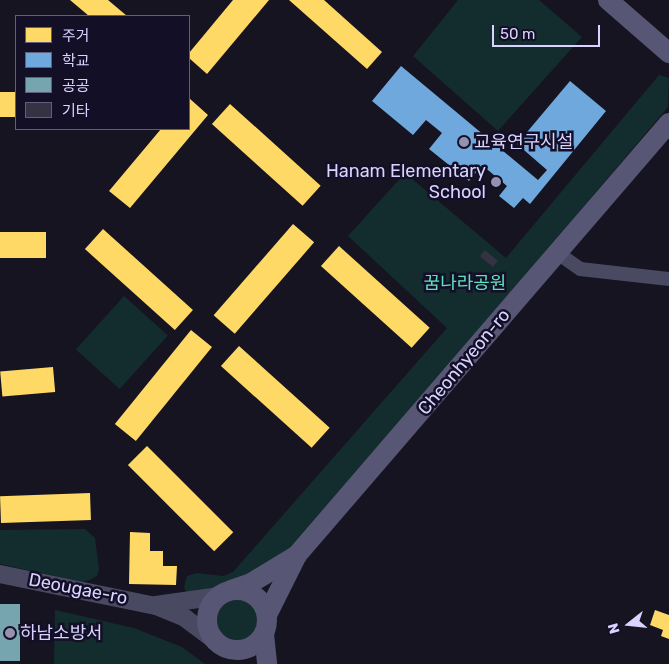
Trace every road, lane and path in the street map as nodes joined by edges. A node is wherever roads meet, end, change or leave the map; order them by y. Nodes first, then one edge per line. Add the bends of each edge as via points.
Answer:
1 (608, 0) edge
2 (669, 53) edge
3 (669, 123) edge
4 (556, 252) junction
5 (669, 278) edge
6 (297, 555) junction
7 (0, 574) edge
8 (225, 593) junction
9 (156, 606) junction
10 (265, 625) junction
11 (220, 644) junction
12 (243, 664) edge
13 (267, 664) edge

1 - 2 main road
3 - 4 main road, Cheonhyeon-ro
4 - 5 street via 580,269
4 - 6 main road, Cheonhyeon-ro
6 - 8 main road, Cheonhyeon-ro
6 - 10 main road, Cheonhyeon-ro
7 - 9 street, Deougae-ro
8 - 9 street, Deougae-ro
8 - 10 main road via 250,592 258,598
8 - 11 main road via 208,612 210,632
9 - 11 street, Deougae-ro via 185,618
10 - 11 main road via 258,642 242,650
10 - 13 main road
11 - 12 main road

